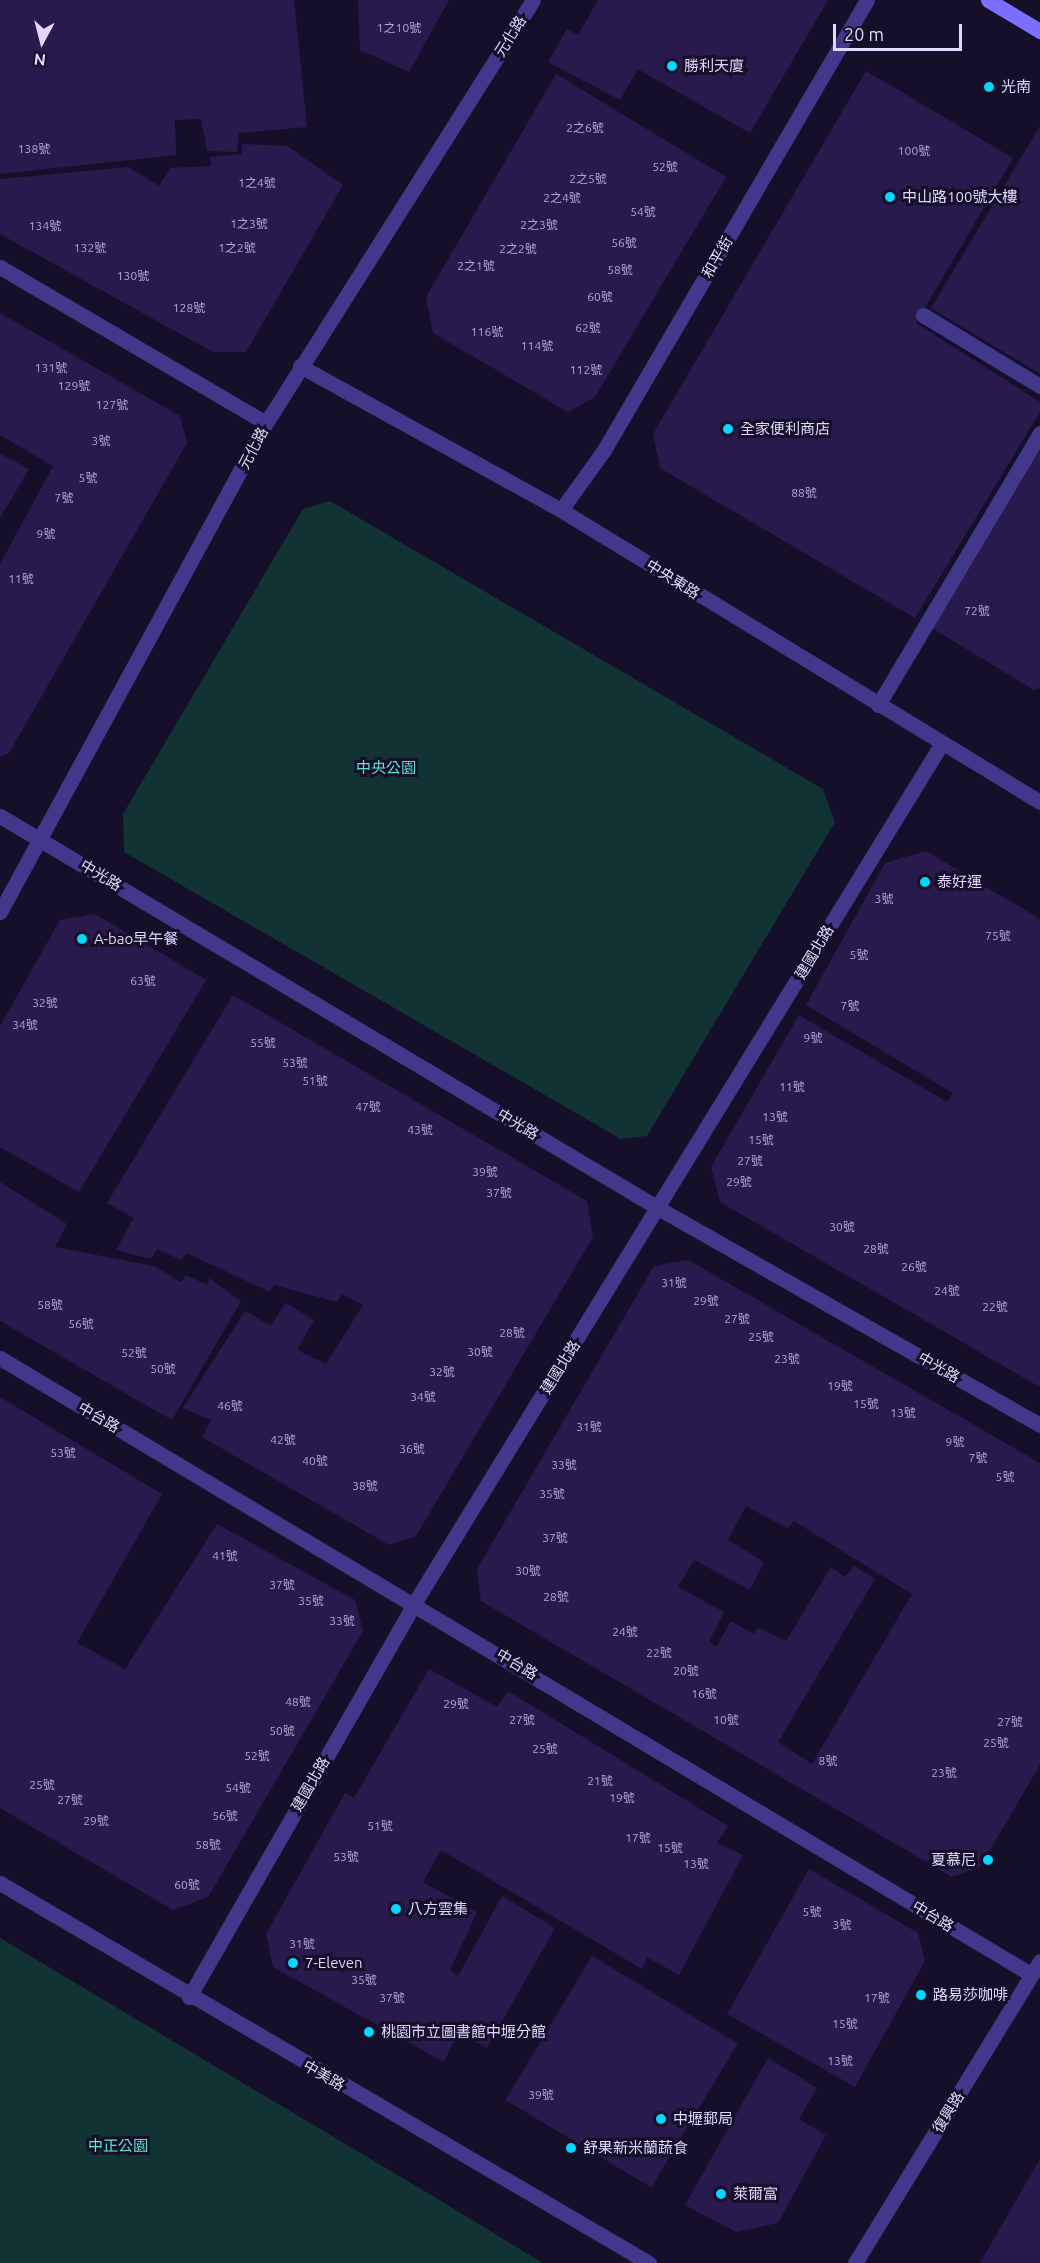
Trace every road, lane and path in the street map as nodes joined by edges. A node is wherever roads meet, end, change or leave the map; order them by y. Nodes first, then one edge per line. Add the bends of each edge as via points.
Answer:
1 (533, 0) edge
2 (867, 0) edge
3 (988, 0) edge
4 (1040, 31) edge
5 (0, 267) edge
6 (923, 315) dead end
7 (300, 366) junction
8 (1040, 386) edge
9 (266, 423) junction
10 (1040, 433) edge
11 (561, 510) junction
12 (878, 705) junction
13 (942, 743) junction
14 (1040, 802) edge
15 (0, 816) edge
16 (43, 840) junction
17 (0, 912) edge
18 (658, 1208) junction
19 (0, 1358) edge
20 (1040, 1425) edge
21 (415, 1602) junction
22 (0, 1882) edge
23 (1040, 1961) edge
24 (1032, 1976) junction
25 (189, 1997) junction
26 (649, 2263) edge
27 (855, 2263) edge

1 - 7 street, 元化路
2 - 11 street, 和平街 via 604,450
3 - 4 main road
5 - 9 street
6 - 8 street
7 - 9 street, 元化路
7 - 11 street, 中央東路
9 - 16 street, 元化路
10 - 12 street
11 - 12 street, 中央東路
12 - 13 street, 中央東路
13 - 14 street, 中央東路
13 - 18 street, 建國北路
15 - 16 street, 中光路
16 - 17 street, 元化路
16 - 18 street, 中光路
18 - 20 street, 中光路
18 - 21 street, 建國北路
19 - 21 street, 中台路
21 - 24 street, 中台路
21 - 25 street, 建國北路
22 - 25 street, 中美路
23 - 24 street, 復興路
24 - 27 street, 復興路
25 - 26 street, 中美路

